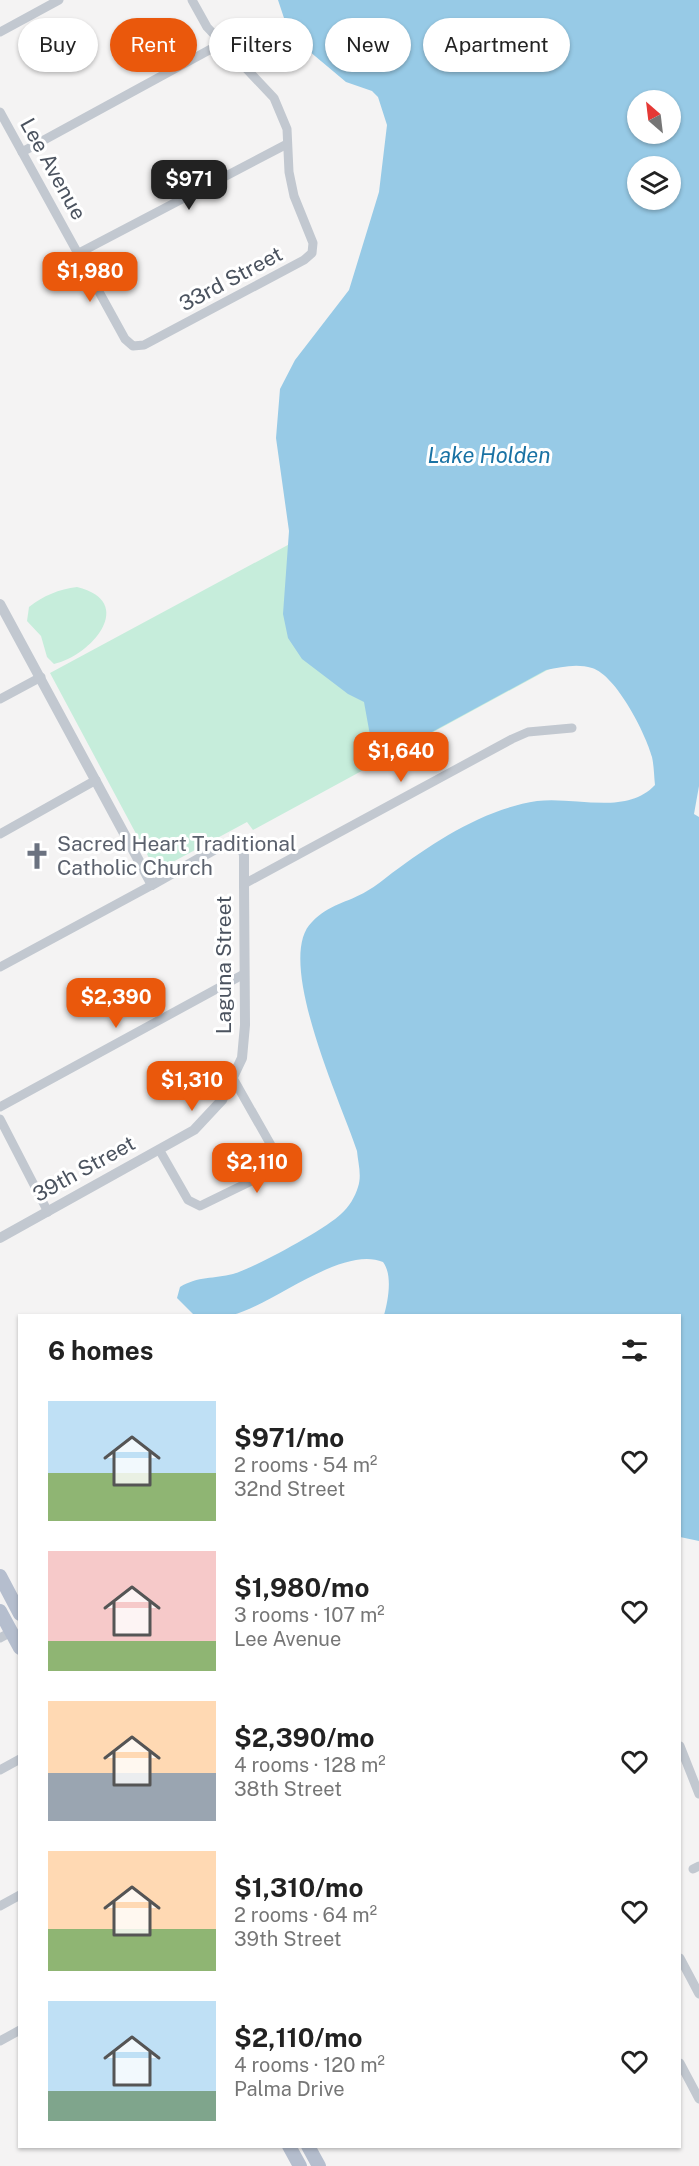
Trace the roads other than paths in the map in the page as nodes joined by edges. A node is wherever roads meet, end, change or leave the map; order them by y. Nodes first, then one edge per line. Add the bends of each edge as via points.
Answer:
1 (59, 0) edge
2 (192, 0) edge
3 (209, 29) edge
4 (0, 32) edge
5 (209, 50) edge
6 (249, 72) edge
7 (0, 112) edge
8 (287, 144) junction
9 (22, 152) junction
10 (79, 253) junction
11 (125, 339) joint
12 (0, 604) edge
13 (41, 677) junction
14 (0, 699) edge
15 (572, 728) dead end
16 (96, 780) junction
17 (0, 834) edge
18 (244, 884) junction
19 (152, 885) junction
20 (0, 967) edge
21 (244, 974) junction
22 (234, 1080) junction
23 (0, 1107) edge
24 (0, 1119) edge
25 (160, 1150) junction
26 (48, 1212) junction
27 (0, 1238) edge
28 (0, 1576) edge
29 (18, 1610) edge
30 (0, 1611) edge
31 (6, 1635) edge
32 (18, 1646) edge
33 (681, 1749) edge
34 (18, 1760) edge
35 (0, 1770) edge
36 (699, 1794) edge
37 (18, 1896) edge
38 (0, 1906) edge
39 (681, 1960) edge
40 (699, 1994) edge
41 (18, 2031) edge
42 (0, 2041) edge
43 (681, 2065) edge
44 (699, 2099) edge
45 (290, 2148) edge
46 (309, 2148) edge
47 (300, 2166) edge
48 (319, 2166) edge

1 - 4 street
2 - 3 street
5 - 9 street
6 - 8 street via 274,98 287,129
7 - 9 street, Lee Avenue
8 - 10 street
8 - 11 street, 33rd Street via 294,196 313,243 312,253 144,345 133,346
9 - 10 street, Lee Avenue
10 - 11 street, Lee Avenue
12 - 13 street
13 - 14 street
13 - 16 street
15 - 18 street via 528,732 512,739
16 - 17 street
16 - 19 street
18 - 19 street, Laguna Street via 243,850 233,843
18 - 21 street, Laguna Street
19 - 20 street
21 - 22 street, Laguna Street via 242,1058
21 - 23 street
22 - 25 street, 39th Street via 208,1117
22 - 25 street via 276,1154 277,1162 270,1172 200,1206 188,1200
24 - 26 street
25 - 26 street, 39th Street
26 - 27 street, 39th Street
28 - 29 main road
30 - 31 main road
31 - 32 main road
33 - 36 street
34 - 35 street
37 - 38 street
39 - 40 street
41 - 42 street
43 - 44 street
45 - 47 main road
46 - 48 main road

